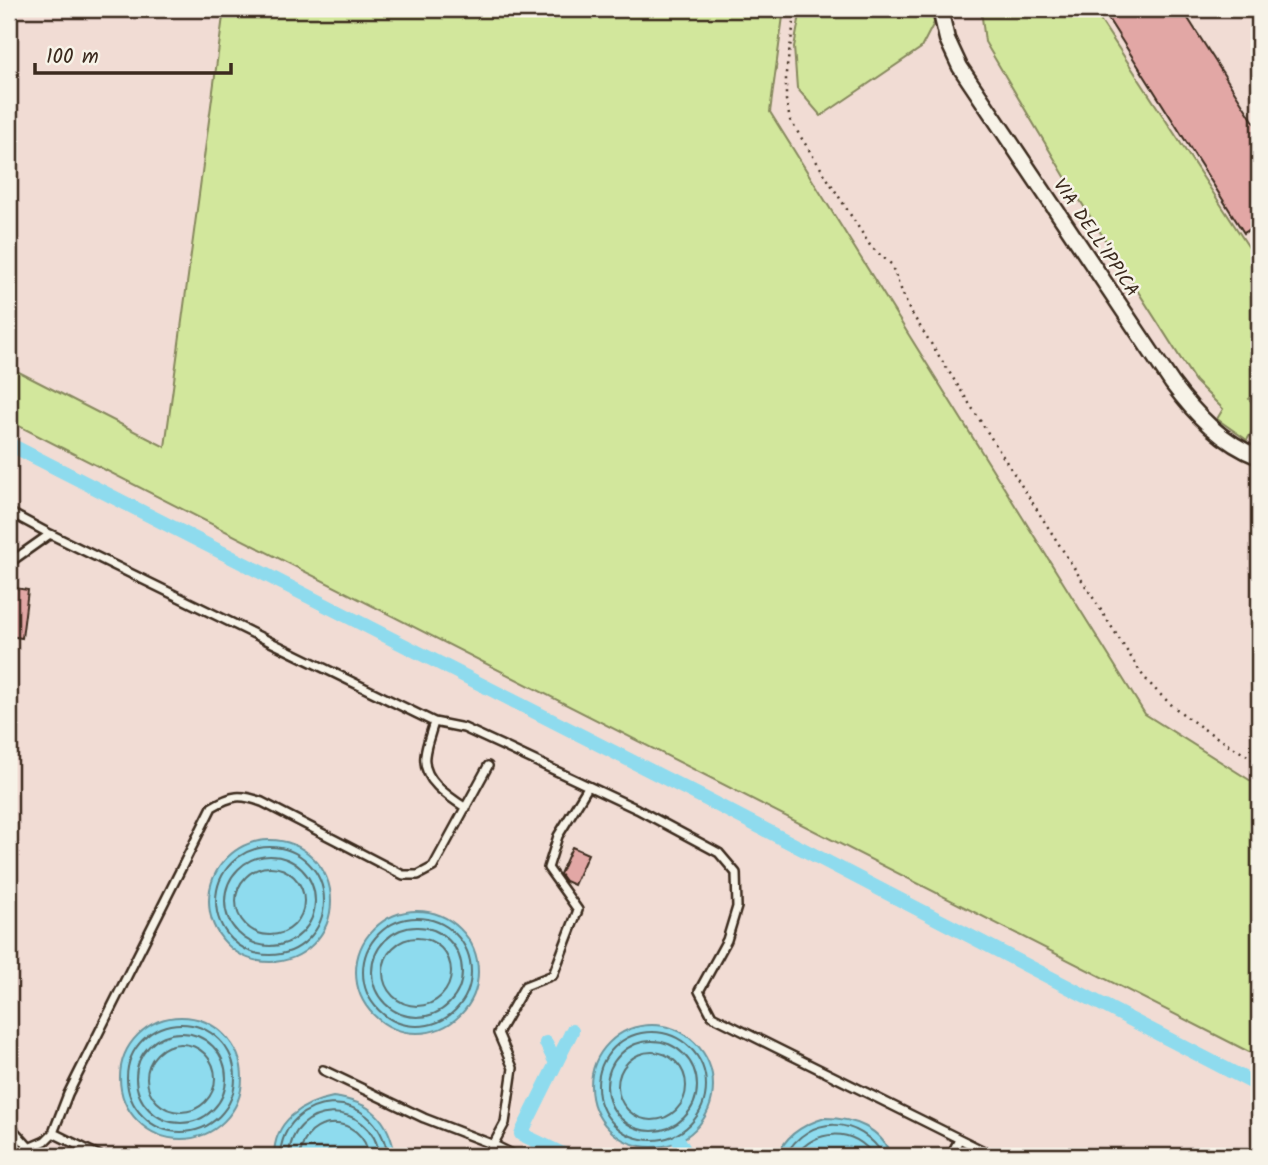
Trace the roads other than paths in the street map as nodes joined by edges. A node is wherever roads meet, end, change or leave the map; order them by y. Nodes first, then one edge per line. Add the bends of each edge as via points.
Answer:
1 (940, 9) edge
2 (1259, 457) edge
3 (9, 512) edge
4 (50, 534) junction
5 (9, 563) edge
6 (434, 722) junction
7 (488, 766) dead end
8 (588, 787) junction
9 (466, 808) junction
10 (323, 1070) dead end
11 (9, 1125) edge
12 (53, 1133) junction
13 (959, 1140) junction
14 (494, 1145) junction
15 (31, 1147) junction
16 (37, 1156) edge
17 (100, 1156) edge
18 (487, 1156) edge
19 (516, 1156) edge
20 (950, 1156) edge
21 (994, 1156) edge

1 - 2 street, VIA DELL'IPPICA via 947,39 963,72 1172,383 1213,429
3 - 4 lane
4 - 5 lane
4 - 6 lane
6 - 8 lane via 464,728
6 - 9 lane via 424,758 426,768 441,791
7 - 9 lane
8 - 13 lane via 719,853 736,873 737,907 727,940 699,991 712,1016
8 - 14 lane via 558,836 548,868 578,910 553,975 525,986 498,1033 513,1068 505,1123
9 - 12 lane via 433,867 418,875 403,875 246,796 229,797 212,807 68,1094
10 - 14 lane
11 - 15 lane
12 - 15 lane
12 - 17 lane
13 - 20 lane
13 - 21 lane
14 - 18 lane
14 - 19 lane
15 - 16 lane

